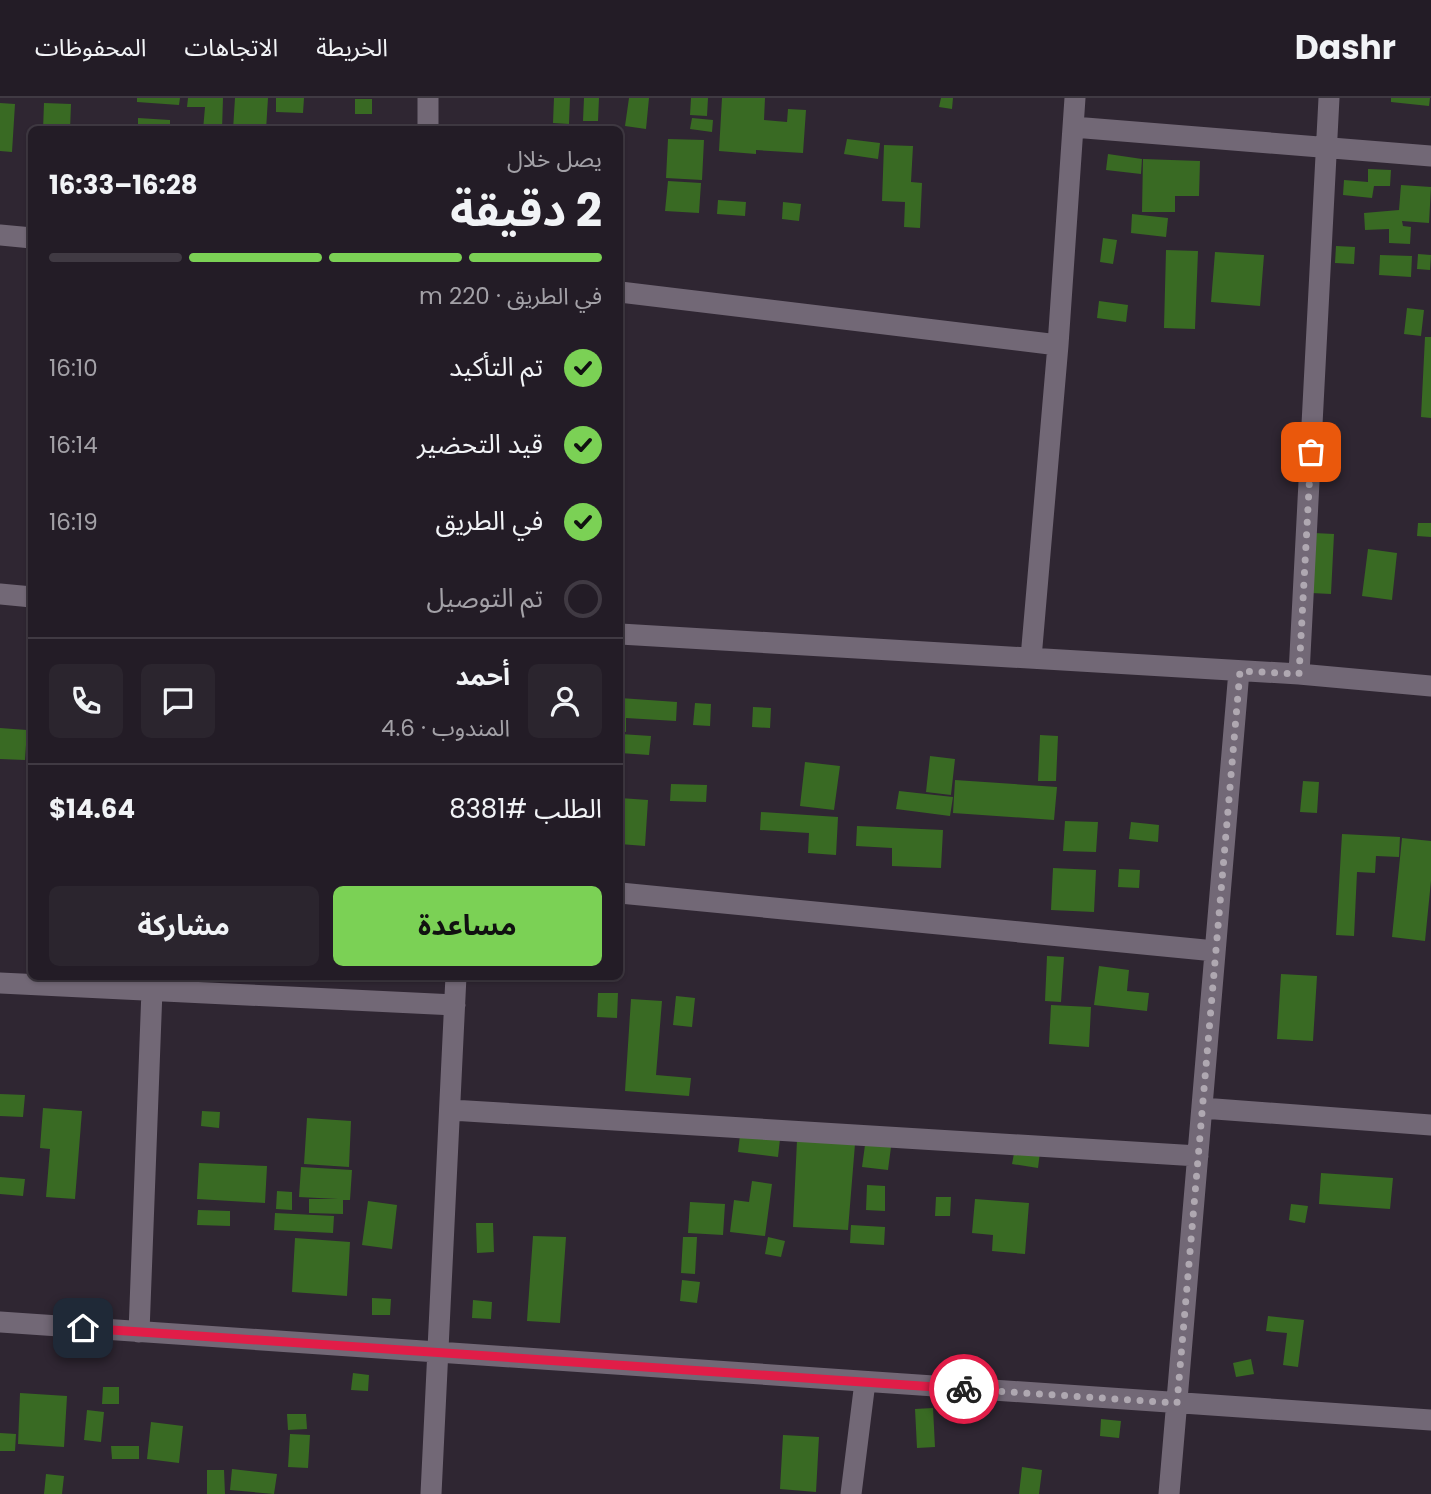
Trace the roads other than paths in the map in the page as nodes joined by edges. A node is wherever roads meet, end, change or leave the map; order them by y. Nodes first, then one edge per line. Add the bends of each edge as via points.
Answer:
1 (428, 98) edge
2 (1075, 98) edge
3 (1329, 98) edge
4 (428, 126) edge
5 (1073, 127) junction
6 (1327, 147) junction
7 (1431, 156) edge
8 (0, 235) edge
9 (28, 238) edge
10 (623, 292) edge
11 (1058, 345) junction
12 (0, 594) edge
13 (28, 597) edge
14 (623, 634) edge
15 (1031, 658) junction
16 (1240, 671) junction
17 (1299, 674) junction
18 (1431, 686) edge
19 (623, 893) edge
20 (1215, 951) junction
21 (456, 980) edge
22 (0, 983) edge
23 (152, 990) junction
24 (455, 1005) junction
25 (1202, 1108) junction
26 (451, 1110) junction
27 (1431, 1125) edge
28 (1198, 1156) junction
29 (0, 1322) edge
30 (139, 1332) junction
31 (438, 1352) junction
32 (865, 1382) junction
33 (1177, 1403) junction
34 (1431, 1420) edge
35 (431, 1494) edge
36 (851, 1494) edge
37 (1169, 1494) edge

1 - 4 street
2 - 5 street
3 - 6 street
5 - 6 street
5 - 11 street
6 - 7 street
6 - 17 street
8 - 9 street
10 - 11 street
11 - 15 street
12 - 13 street
14 - 15 street
15 - 16 street
16 - 17 street
16 - 20 street
17 - 18 street
19 - 20 street
20 - 25 street
21 - 24 street
22 - 23 street
23 - 24 street
23 - 30 street
24 - 26 street
25 - 27 street
25 - 28 street
26 - 28 street
26 - 31 street
28 - 33 street
29 - 30 street
30 - 31 street
31 - 32 street
31 - 35 street
32 - 33 street
32 - 36 street
33 - 34 street
33 - 37 street

